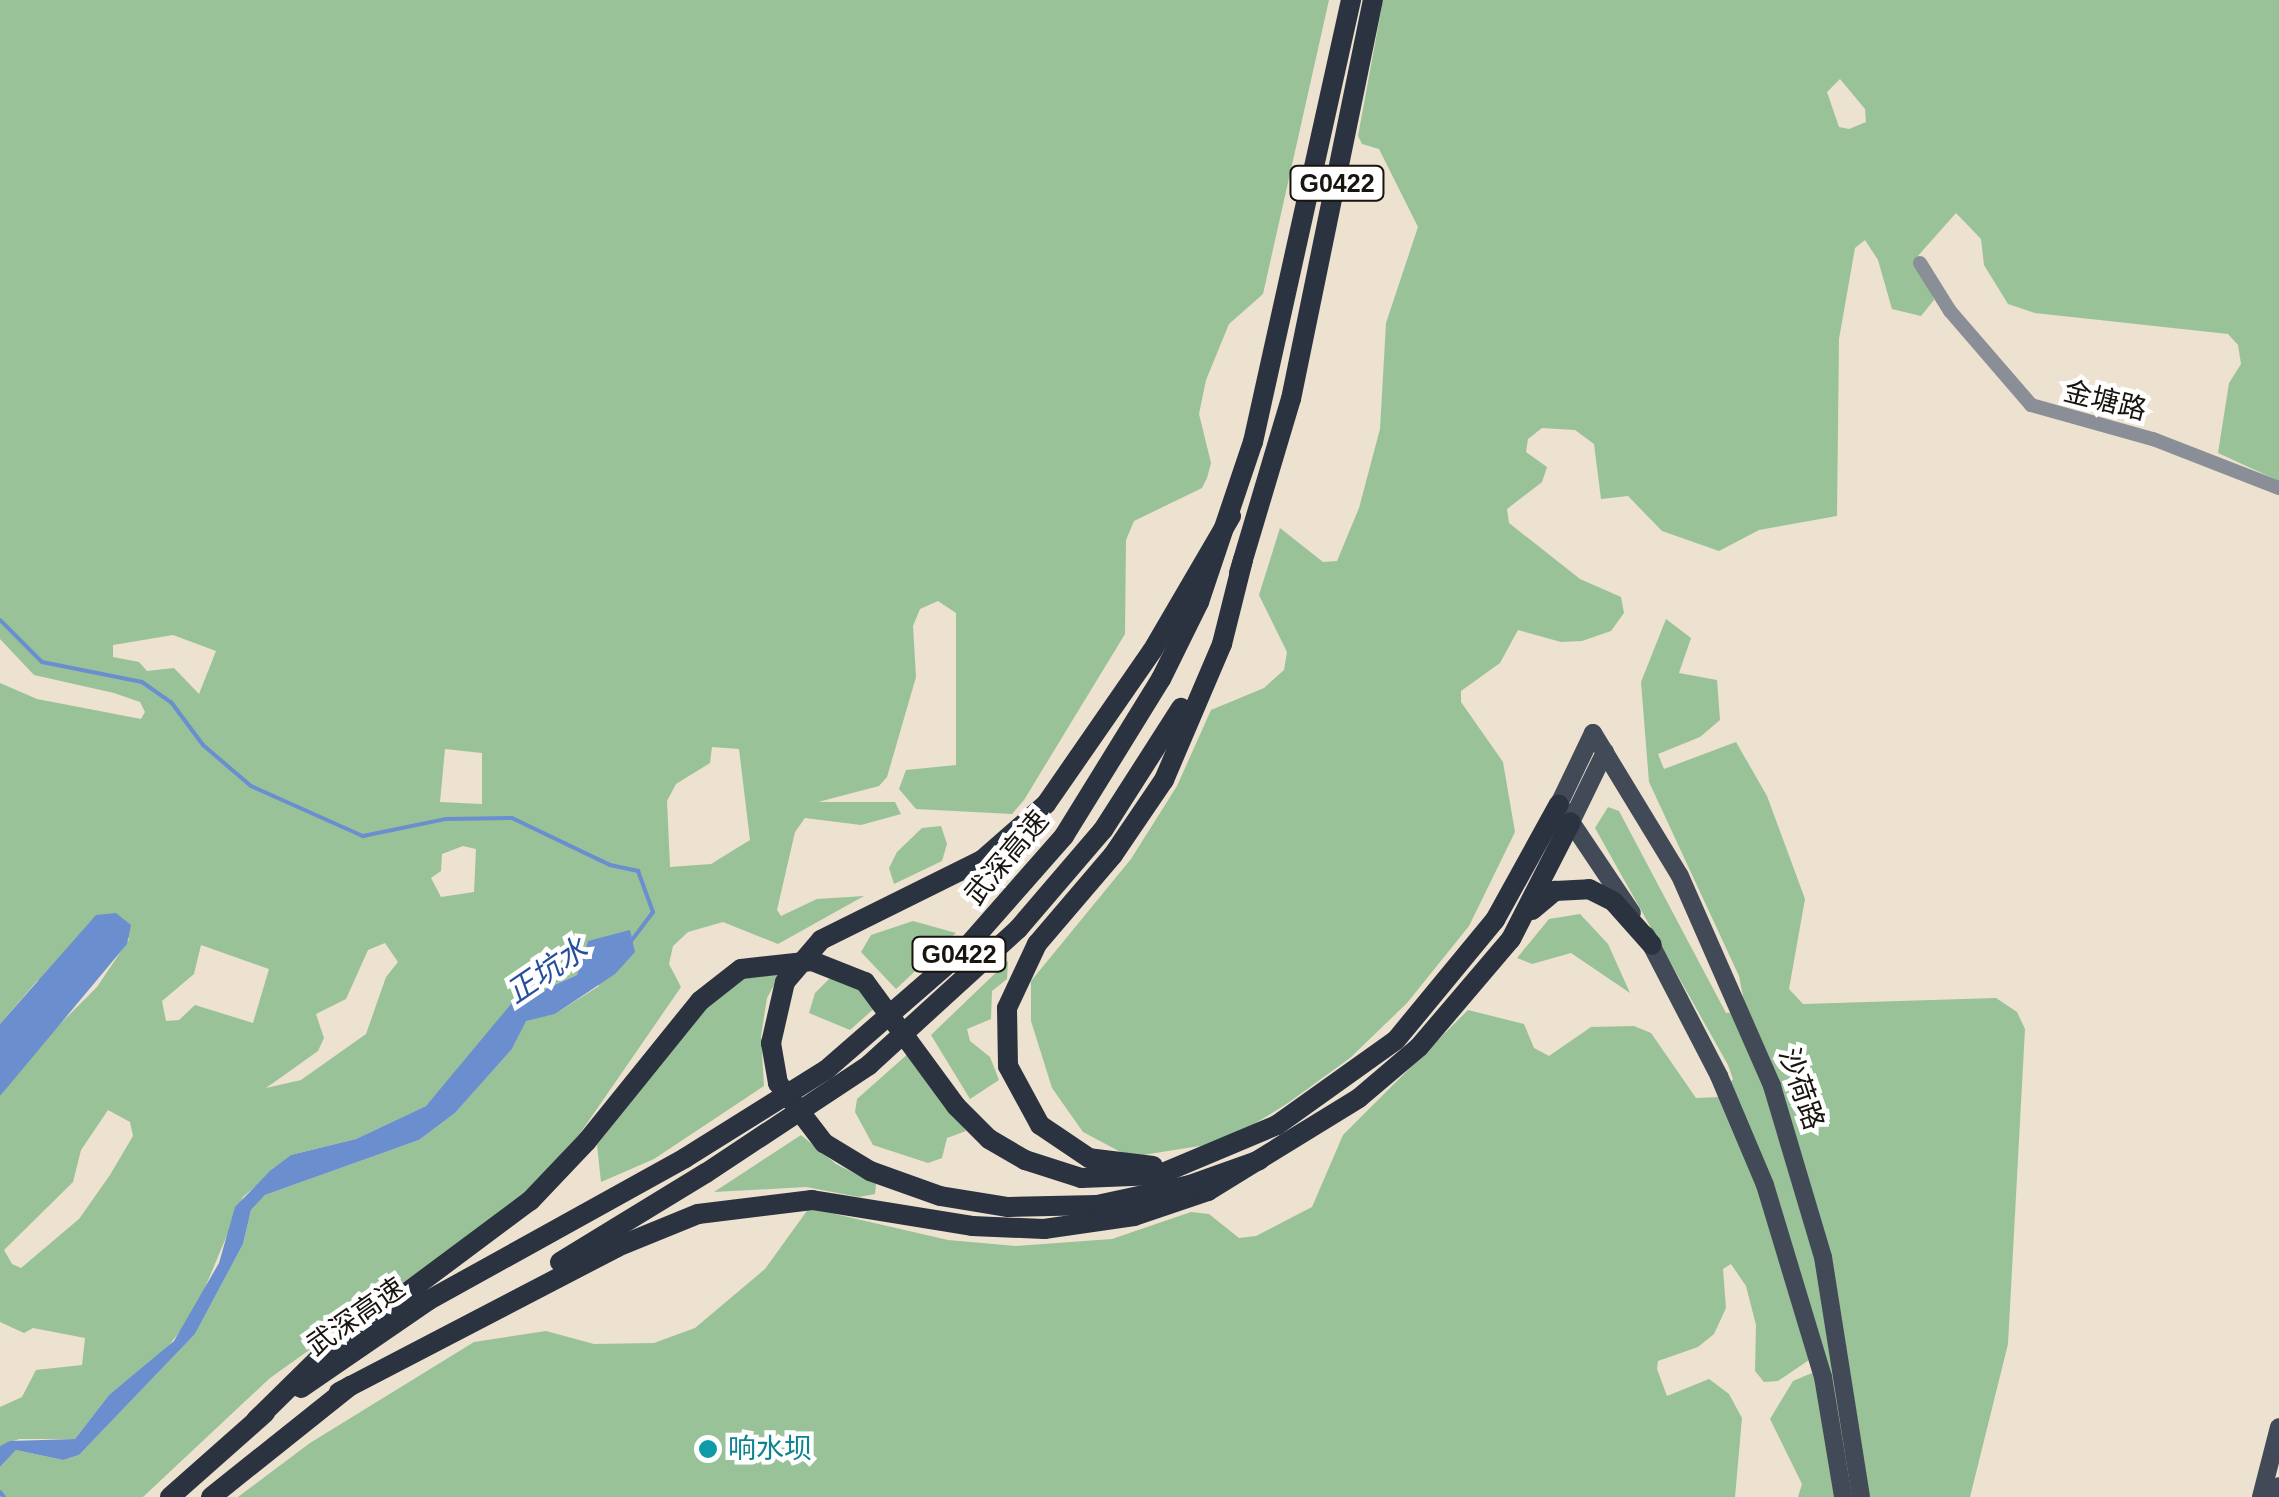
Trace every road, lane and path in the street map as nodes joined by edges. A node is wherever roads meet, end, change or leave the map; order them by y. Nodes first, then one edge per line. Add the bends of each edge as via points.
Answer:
1 (1350, 0) edge
2 (1373, 0) edge
3 (1920, 264) dead end
4 (2279, 488) edge
5 (1231, 516) junction
6 (1244, 560) junction
7 (1605, 752) junction
8 (1558, 804) junction
9 (1572, 822) junction
10 (1515, 933) junction
11 (1652, 945) junction
12 (1232, 1146) junction
13 (1260, 1160) junction
14 (339, 1392) junction
15 (256, 1420) junction
16 (2278, 1434) edge
17 (2279, 1486) edge
18 (170, 1497) edge
19 (211, 1497) edge
20 (1844, 1497) edge
21 (1861, 1497) edge
22 (2261, 1497) edge
23 (2276, 1497) edge

1 - 5 highway, 武深高速 / G0422 via 1276,355
2 - 6 highway, 武深高速 / G0422 via 1298,366
3 - 4 street, 金塘路 via 1950,311 2031,405 2154,439
5 - 13 highway, bridge via 1152,651 1046,804 982,860 821,940 786,982 771,1043 778,1083 824,1143 870,1171 940,1196 1024,1208 1098,1205 1190,1186
5 - 15 highway, 武深高速 / G0422, bridge via 1161,679 1064,836 963,951 826,1070 685,1158 429,1300
6 - 12 highway via 1222,644 1164,780 1114,855 1026,960 1004,1028 1008,1066 1028,1108 1077,1152 1129,1167
6 - 14 highway, 武深高速 / G0422, bridge via 1180,708 1103,830 1018,929 869,1065 706,1173
7 - 8 main road, 沙荷路 via 1593,733
7 - 9 main road
7 - 21 main road, 沙荷路 via 1705,925 1791,1141 1822,1256
8 - 9 main road
8 - 12 highway via 1496,920 1417,1019 1326,1095
9 - 10 highway
9 - 11 main road
10 - 11 highway via 1542,912 1574,901 1613,913
10 - 13 highway via 1446,1020 1390,1074
11 - 20 main road via 1719,1076 1770,1201 1823,1377
12 - 15 highway via 1137,1180 1050,1171 972,1124 865,982 812,960 762,962 726,977 700,1001 530,1201 356,1328
13 - 14 highway via 1165,1206 1044,1230 972,1226 812,1200 698,1214 617,1247
14 - 19 highway, 武深高速 / G0422
15 - 18 highway, 武深高速 / G0422
16 - 22 main road
17 - 23 main road

